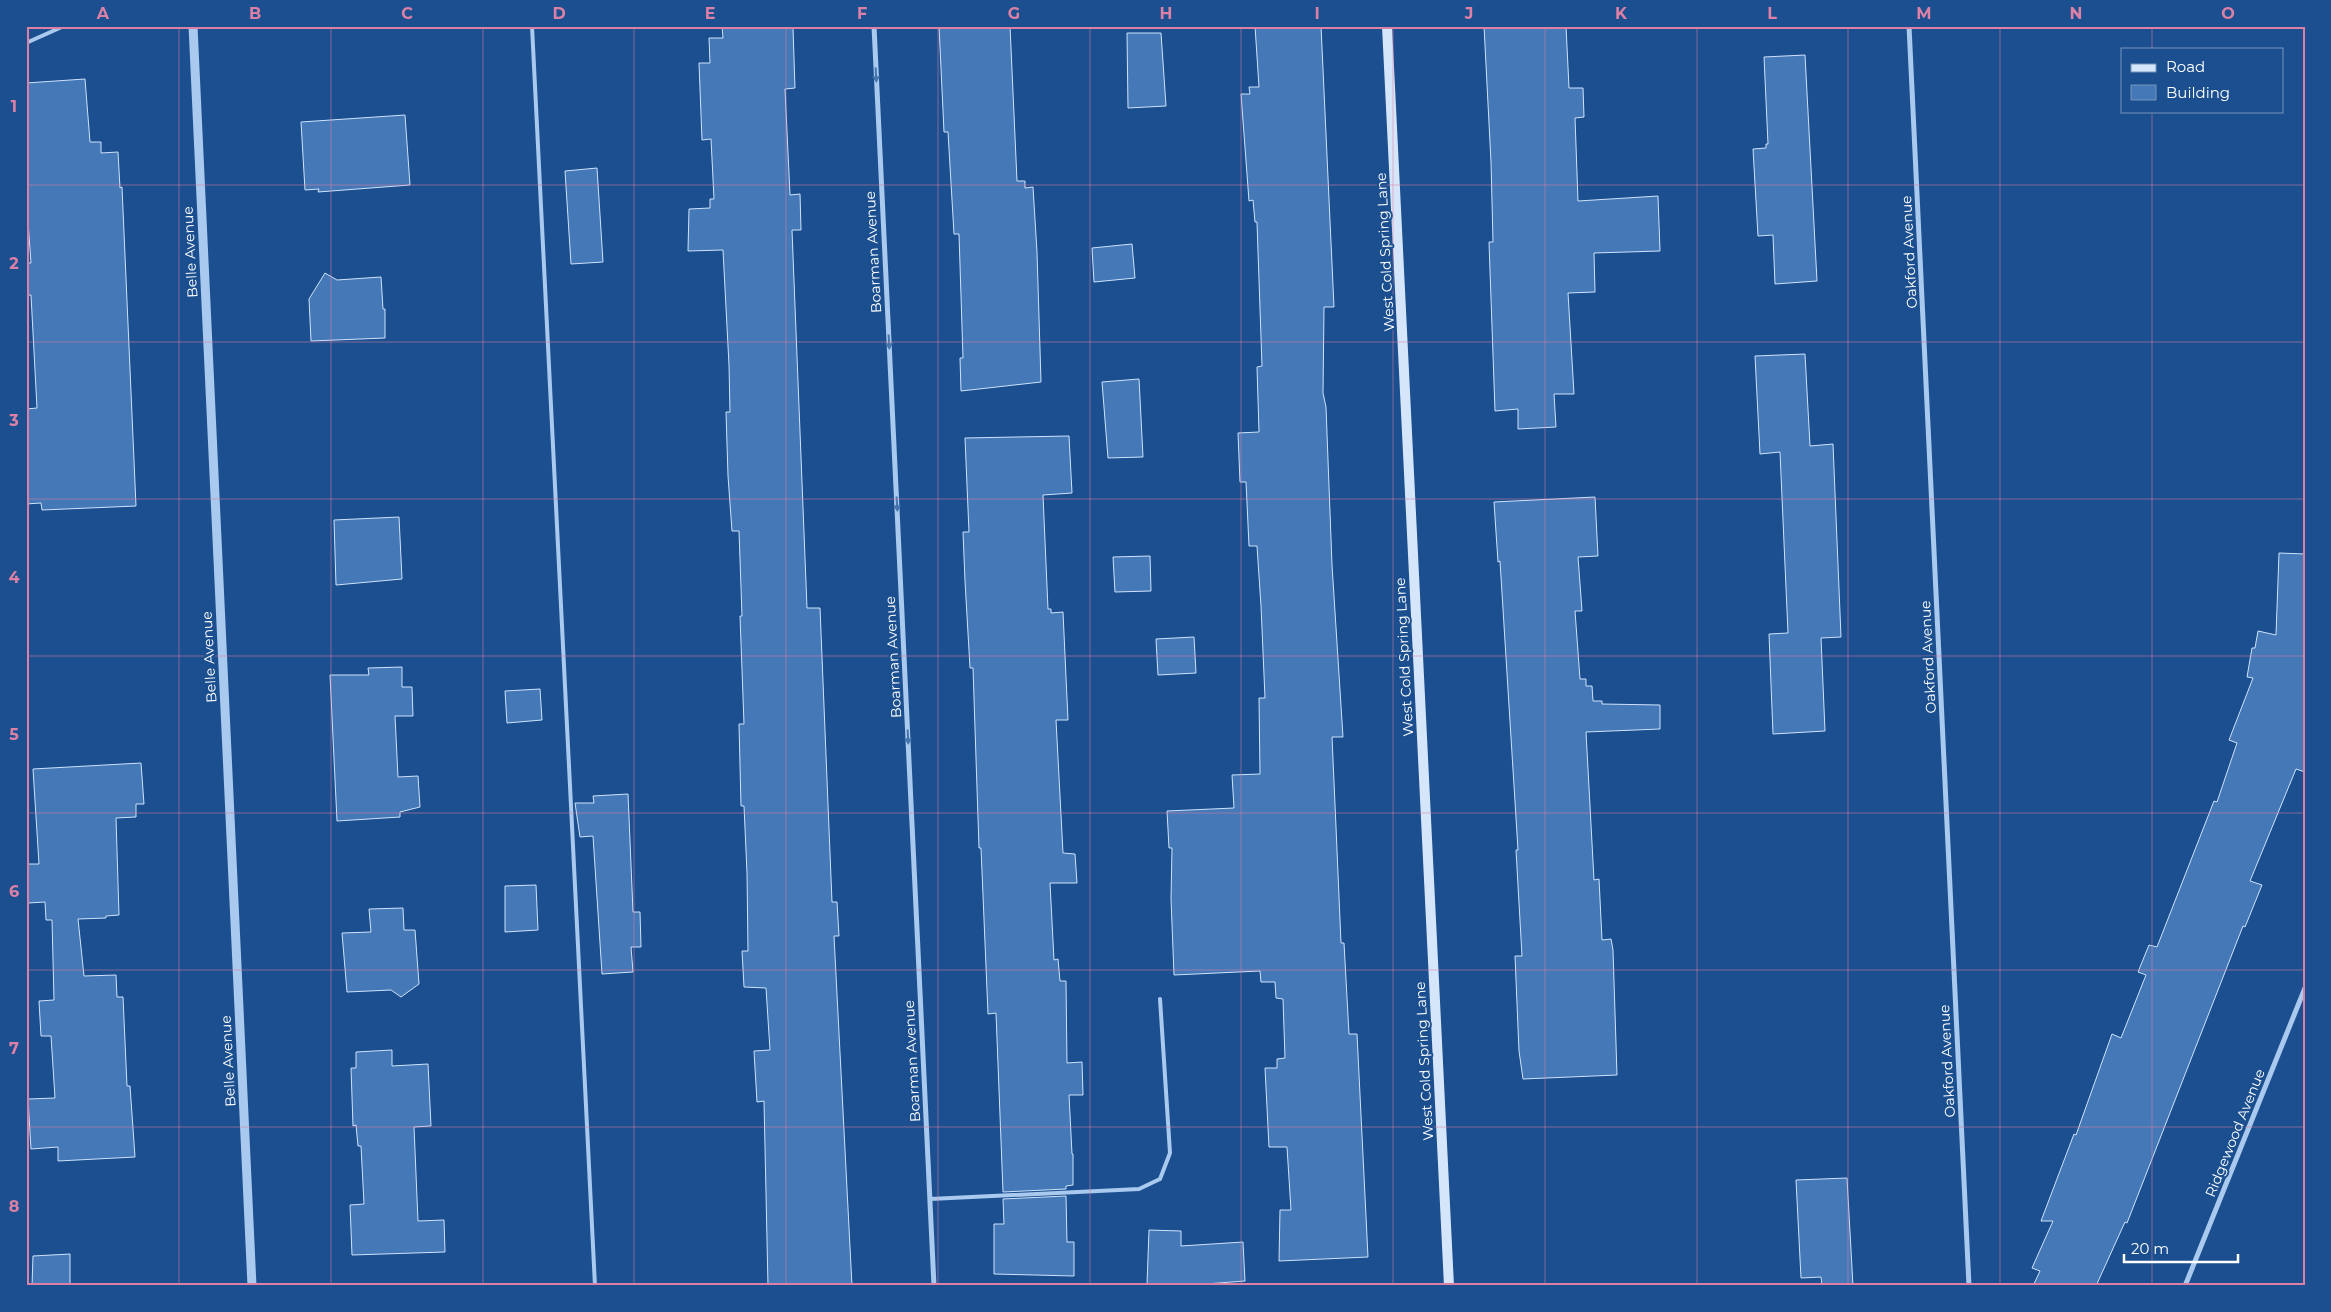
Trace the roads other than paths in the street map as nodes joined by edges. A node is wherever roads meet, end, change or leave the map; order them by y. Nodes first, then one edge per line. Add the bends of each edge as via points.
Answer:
1 (64, 26) edge
2 (193, 26) edge
3 (532, 26) edge
4 (874, 26) edge
5 (1387, 26) edge
6 (1909, 26) edge
7 (26, 43) edge
8 (2305, 988) edge
9 (1160, 999) dead end
10 (930, 1199) junction
11 (252, 1286) edge
12 (595, 1286) edge
13 (934, 1286) edge
14 (1449, 1286) edge
15 (1969, 1286) edge
16 (2185, 1286) edge

1 - 7 lane
2 - 11 street, Belle Avenue
3 - 12 lane
4 -> 10 street, Boarman Avenue
5 - 14 main road, West Cold Spring Lane
6 - 15 street, Oakford Avenue
8 - 16 street, Ridgewood Avenue
9 - 10 lane via 1170,1153 1160,1179 1139,1190
10 - 13 street, Boarman Avenue

